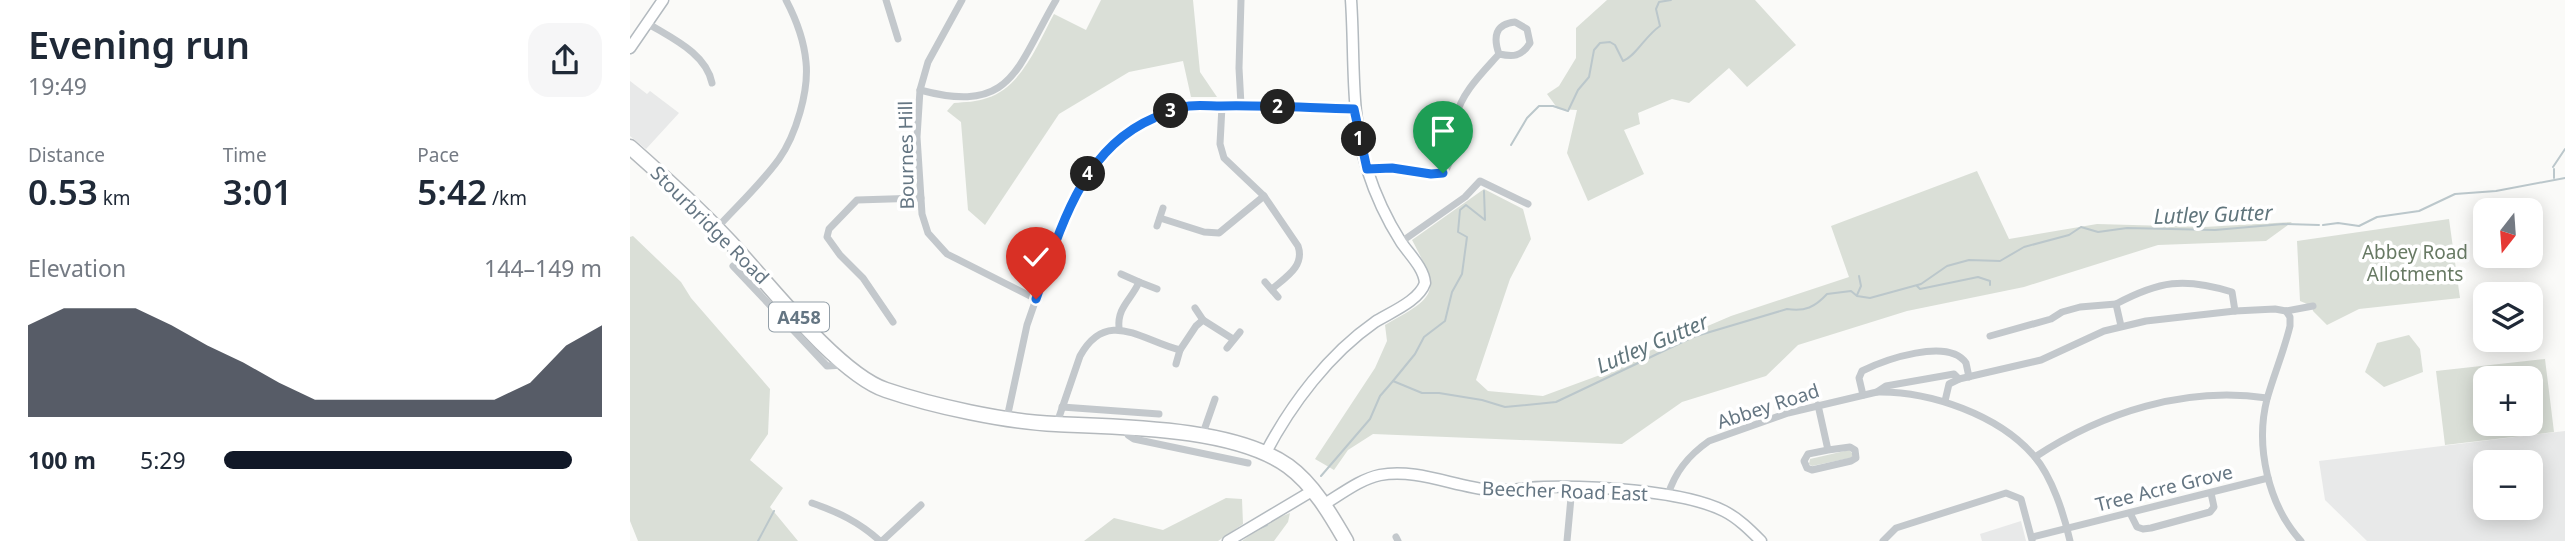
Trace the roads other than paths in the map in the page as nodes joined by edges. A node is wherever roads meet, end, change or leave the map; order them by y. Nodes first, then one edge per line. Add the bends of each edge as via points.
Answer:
1 (663, 0) edge
2 (786, 0) edge
3 (886, 0) edge
4 (962, 0) edge
5 (1056, 0) edge
6 (1241, 0) edge
7 (1351, 0) edge
8 (647, 23) junction
9 (898, 39) dead end
10 (630, 48) edge
11 (1499, 54) junction
12 (712, 83) dead end
13 (920, 90) junction
14 (1241, 105) junction
15 (1222, 106) junction
16 (1354, 109) junction
17 (630, 147) edge
18 (1367, 169) junction
19 (1264, 196) junction
20 (921, 198) junction
21 (1528, 204) dead end
22 (1163, 208) dead end
23 (717, 229) junction
24 (1401, 242) junction
25 (733, 266) dead end
26 (1121, 274) dead end
27 (1139, 282) junction
28 (1265, 282) dead end
29 (1157, 289) dead end
30 (1272, 289) junction
31 (1278, 297) dead end
32 (1036, 299) junction
33 (2116, 304) junction
34 (2312, 306) dead end
35 (1195, 308) dead end
36 (2235, 311) junction
37 (2286, 312) junction
38 (1203, 320) junction
39 (892, 322) dead end
40 (2121, 326) junction
41 (1119, 328) junction
42 (1240, 332) dead end
43 (1990, 336) dead end
44 (1233, 339) junction
45 (1227, 348) dead end
46 (1180, 350) junction
47 (1177, 364) dead end
48 (846, 365) junction
49 (1969, 376) junction
50 (1959, 379) junction
51 (1877, 392) junction
52 (1863, 395) junction
53 (2267, 398) junction
54 (1215, 399) dead end
55 (1945, 401) junction
56 (1818, 405) junction
57 (1062, 407) junction
58 (1159, 414) dead end
59 (1007, 418) junction
60 (1057, 424) junction
61 (1126, 426) junction
62 (1202, 437) junction
63 (1828, 450) junction
64 (1265, 454) junction
65 (2035, 457) junction
66 (1248, 463) dead end
67 (2268, 478) junction
68 (1572, 487) junction
69 (1311, 491) junction
70 (2211, 492) junction
71 (1668, 495) junction
72 (812, 503) dead end
73 (921, 505) dead end
74 (1323, 505) junction
75 (2130, 513) junction
76 (2067, 529) junction
77 (1754, 538) edge
78 (2032, 539) edge
79 (881, 541) edge
80 (1228, 541) edge
81 (1346, 541) edge
82 (1567, 541) edge
83 (1883, 541) edge
84 (2070, 541) edge
85 (2301, 541) edge

1 - 8 street
2 - 23 street via 796,19 807,64 795,129 778,160
3 - 9 street
4 - 13 street, Bournes Hill via 932,52
5 - 13 street via 1004,86 961,98
6 - 14 street
7 - 16 street
8 - 10 street
8 - 12 street via 685,46 709,68
11 - 11 street via 1498,29 1508,22 1527,29 1530,44 1524,51
11 - 18 street via 1462,101 1451,160 1443,173
13 - 20 street, Bournes Hill
14 - 15 street
14 - 16 street
15 - 19 street via 1220,151
15 - 32 street via 1169,111 1135,127 1110,146 1087,175 1070,209
16 - 18 street
17 - 23 highway, Stourbridge Road / A458
18 - 24 street
19 - 22 street via 1219,233 1158,222
19 - 30 street via 1301,253 1296,268
20 - 32 street, Bournes Hill via 928,233 947,254
20 - 39 street via 857,200 827,237 863,278
21 - 24 street via 1480,181
23 - 48 highway, Stourbridge Road / A458
24 - 64 street via 1421,269 1425,283 1417,295 1351,341 1326,366
25 - 48 street, Stourbridge Road via 827,366
26 - 27 street
27 - 29 street
27 - 41 street via 1123,305
28 - 30 street
30 - 31 street
32 - 59 street
33 - 36 street via 2141,290 2178,282 2232,292
33 - 40 street
33 - 43 street via 2080,307
34 - 37 street, Abbey Road
35 - 38 street
36 - 37 street, Abbey Road
36 - 40 street, Abbey Road
37 - 53 street via 2290,326
38 - 44 street
38 - 46 street
40 - 49 street, Abbey Road via 2041,360
41 - 46 street
41 - 57 street via 1101,333 1086,346
42 - 44 street
44 - 45 street
46 - 47 street
48 - 59 highway, Stourbridge Road / A458 via 886,390
49 - 50 street, Abbey Road
49 - 52 street via 1958,355 1916,353 1862,371
50 - 51 street, Abbey Road via 1954,374 1886,386
50 - 55 street via 1950,384
51 - 52 street, Abbey Road
51 - 55 street
52 - 56 street, Abbey Road
53 - 65 street via 2208,396 2131,410 2086,427
53 - 67 street via 2263,430
54 - 62 street
55 - 65 street via 2012,436
56 - 63 street
56 - 71 street, Abbey Road via 1709,441 1682,466
57 - 58 street
57 - 60 street
59 - 60 highway, Stourbridge Road / A458
60 - 61 highway, Stourbridge Road / A458
61 - 62 highway, Stourbridge Road / A458
61 - 66 street via 1134,439
62 - 64 highway, Stourbridge Road / A458
63 - 63 street via 1850,447 1856,458 1807,468 1808,454
64 - 69 highway, Stourbridge Road / A458 via 1291,469
65 - 76 street via 2057,496
67 - 70 street, Tree Acre Grove
67 - 85 street
68 - 71 street, Beecher Road East
68 - 74 street, Beecher Road East via 1494,491 1389,474 1367,480
68 - 82 street
69 - 74 highway, A458
69 - 80 street
70 - 75 street, Tree Acre Grove
70 - 75 street via 2214,506 2210,512 2163,525 2137,527
71 - 77 street, Beecher Road East via 1725,511
72 - 79 street via 856,521
73 - 79 street
74 - 81 highway, A458
75 - 76 street, Tree Acre Grove
76 - 78 street, Tree Acre Grove
76 - 84 street
78 - 83 street via 2021,499 2006,493 1896,528

